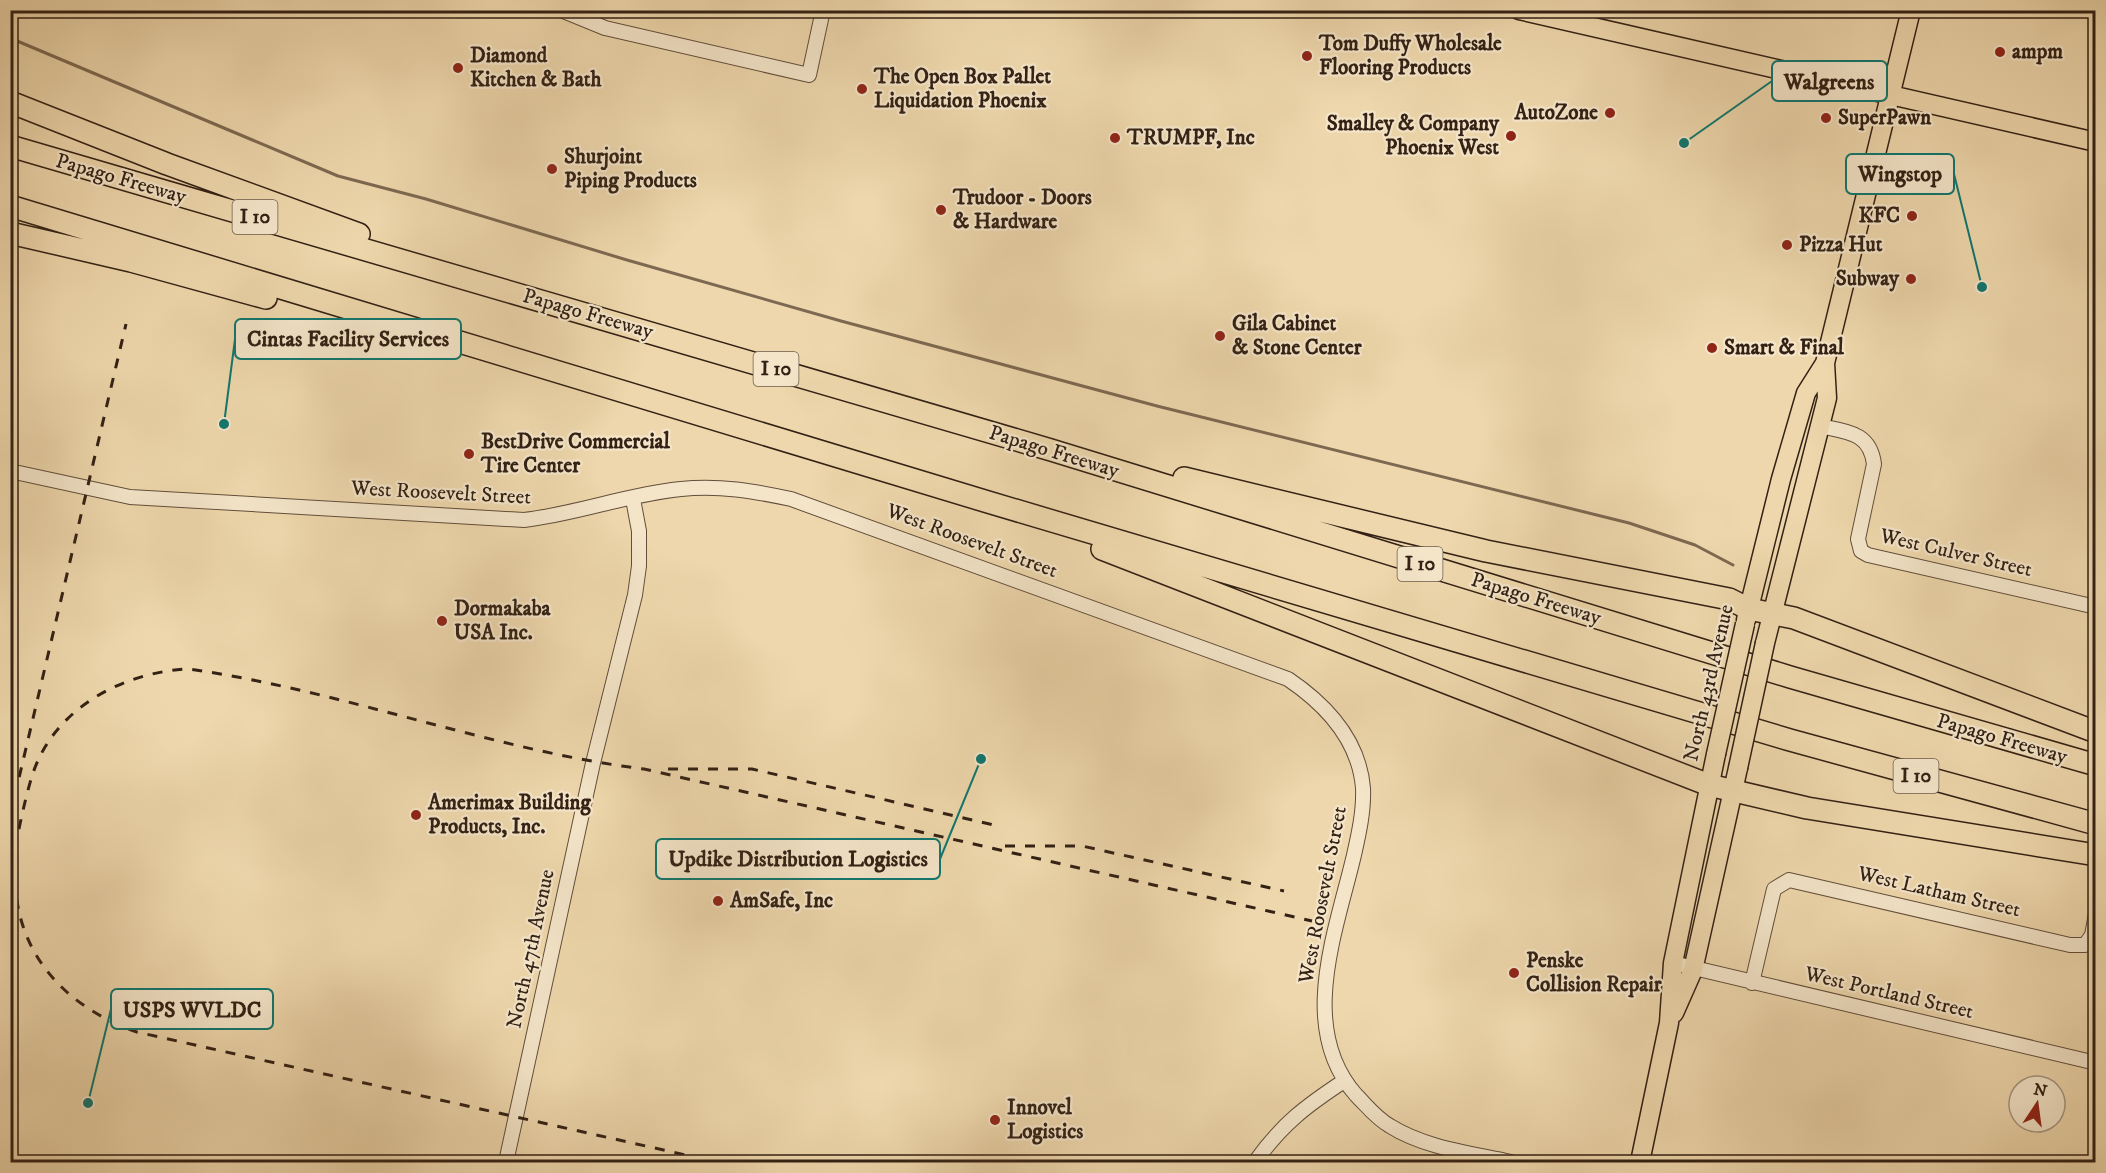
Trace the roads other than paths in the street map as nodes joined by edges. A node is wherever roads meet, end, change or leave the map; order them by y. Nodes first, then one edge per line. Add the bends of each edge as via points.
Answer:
1 (561, 10) edge
2 (823, 10) edge
3 (1519, 10) edge
4 (1911, 10) edge
5 (1891, 95) junction
6 (10, 102) edge
7 (2096, 142) edge
8 (10, 147) edge
9 (10, 206) edge
10 (10, 233) edge
11 (500, 288) junction
12 (483, 351) junction
13 (1826, 363) junction
14 (1806, 393) junction
15 (1827, 398) junction
16 (1820, 426) junction
17 (1051, 450) junction
18 (10, 471) edge
19 (633, 499) junction
20 (988, 502) junction
21 (2096, 607) edge
22 (1747, 616) junction
23 (1771, 622) junction
24 (2096, 732) edge
25 (2096, 765) edge
26 (1709, 785) junction
27 (1733, 792) junction
28 (2096, 824) edge
29 (2096, 855) edge
30 (2096, 914) edge
31 (1673, 963) junction
32 (1694, 970) junction
33 (1752, 983) junction
34 (1670, 1023) junction
35 (2096, 1063) edge
36 (1344, 1081) junction
37 (506, 1162) edge
38 (1256, 1162) edge
39 (1511, 1162) edge
40 (1640, 1162) edge

1 - 2 street via 605,28 809,75
3 - 5 main road
4 - 5 main road, North 43rd Avenue
5 - 7 main road
5 - 13 main road, North 43rd Avenue
6 - 11 highway
8 - 11 highway, Papago Freeway / I 10
9 - 12 highway, I 10
10 - 12 highway
11 - 17 highway, Papago Freeway / I 10
12 - 20 highway, I 10
13 - 14 main road, North 43rd Avenue
13 - 15 main road, North 43rd Avenue
14 - 15 main road
14 - 16 main road
14 - 22 main road, North 43rd Avenue
15 - 16 main road, North 43rd Avenue
16 - 21 street, West Culver Street via 1862,438 1873,452 1874,464 1858,539 1861,551
16 - 23 main road, North 43rd Avenue
17 - 22 highway via 1204,482 1486,551 1729,599
17 - 25 highway, Papago Freeway / I 10 via 1832,690
18 - 19 street, West Roosevelt Street via 130,497 450,517 524,520
19 - 36 street, West Roosevelt Street via 710,487 750,489 791,499 1265,670 1304,690 1341,727 1362,785 1358,835 1325,984 1327,1034
19 - 37 street, North 47th Avenue via 639,531 635,595 593,763
20 - 26 highway
20 - 28 highway, I 10 via 1790,740
22 - 23 highway
22 - 26 main road, North 43rd Avenue, bridge
23 - 24 highway via 1794,618
23 - 27 main road, North 43rd Avenue, bridge
26 - 27 highway
26 - 31 main road, North 43rd Avenue
27 - 29 highway via 1806,808
27 - 32 main road, North 43rd Avenue
30 - 33 street, West Latham Street via 2092,935 2085,945 2070,945 1794,880 1783,882 1774,889
31 - 32 street, West Portland Street
31 - 34 main road, North 43rd Avenue
32 - 33 street, West Portland Street
32 - 34 main road, North 43rd Avenue
33 - 35 street, West Portland Street
34 - 40 main road, North 43rd Avenue
36 - 38 street via 1302,1108
36 - 39 street, West Roosevelt Street via 1373,1113 1411,1137

